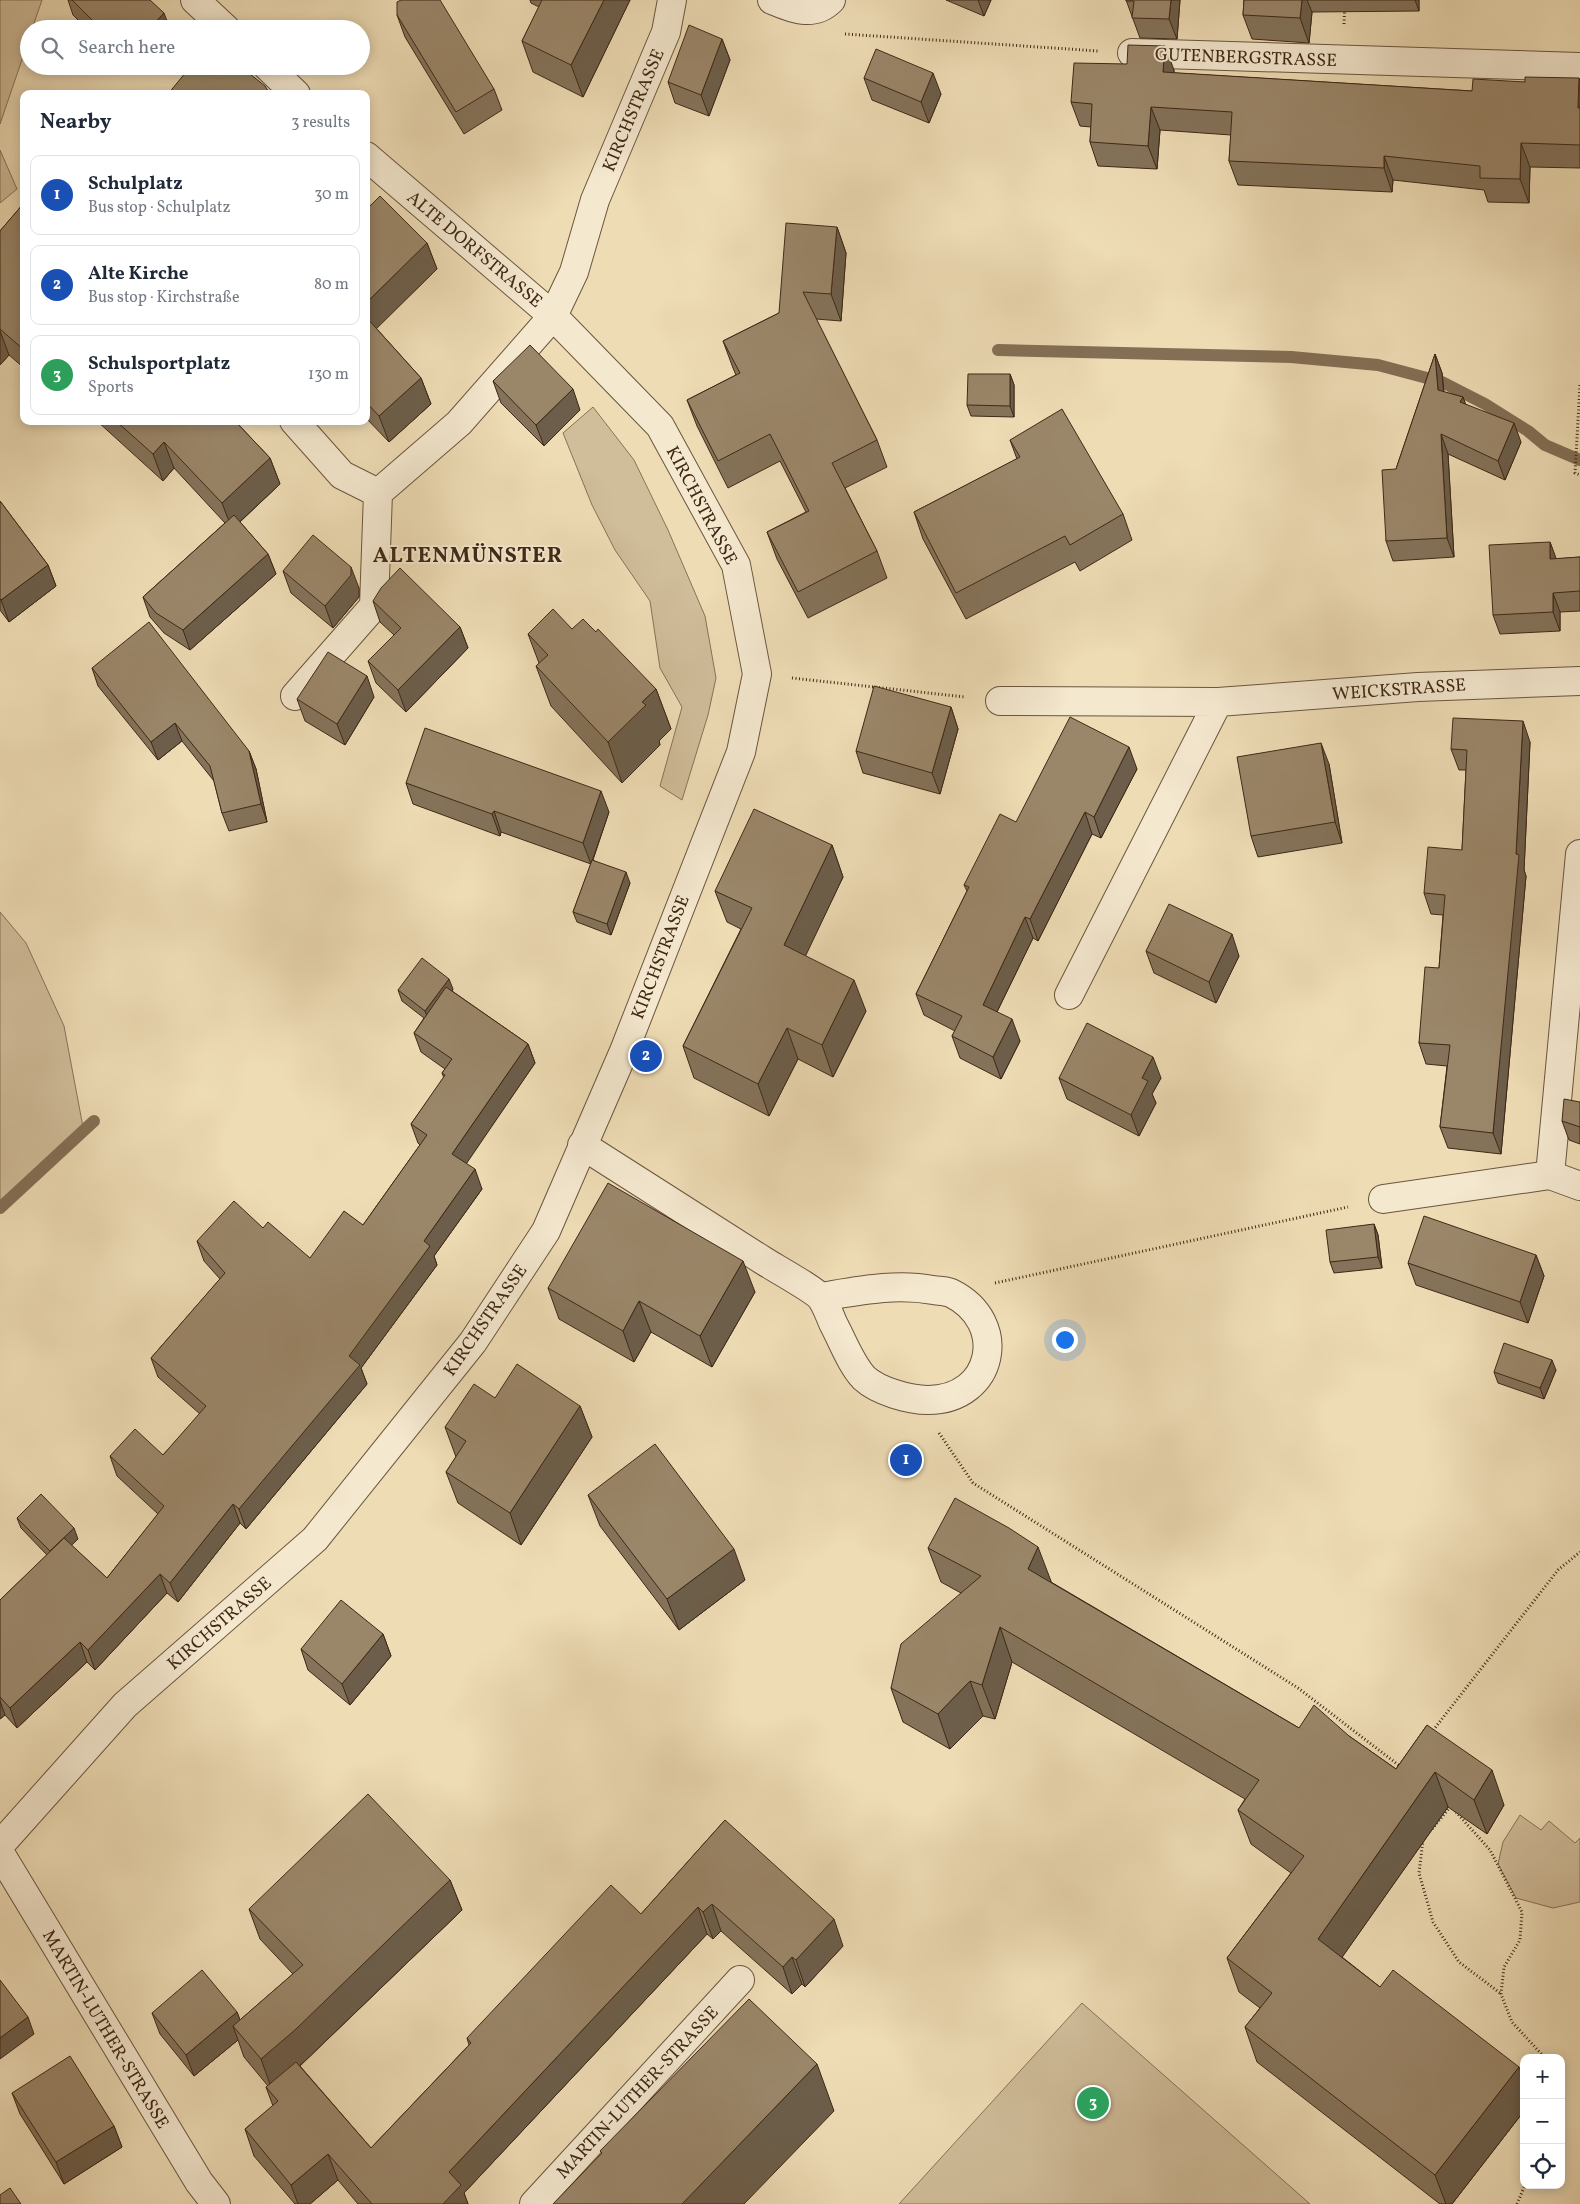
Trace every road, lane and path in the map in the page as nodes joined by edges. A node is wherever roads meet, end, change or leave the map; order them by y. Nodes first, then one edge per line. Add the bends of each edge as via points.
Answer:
1 (196, 0) edge
2 (672, 0) edge
3 (772, 0) edge
4 (831, 0) edge
5 (798, 11) junction
6 (217, 20) edge
7 (1132, 53) joint
8 (1580, 67) edge
9 (276, 75) edge
10 (292, 90) edge
11 (370, 159) edge
12 (553, 316) junction
13 (1580, 385) edge
14 (298, 425) edge
15 (1580, 475) edge
16 (378, 494) junction
17 (757, 674) junction
18 (1580, 681) edge
19 (294, 696) dead end
20 (1000, 701) joint
21 (1218, 702) junction
22 (1580, 854) edge
23 (1069, 995) dead end
24 (582, 1145) junction
25 (1550, 1175) junction
26 (1580, 1186) edge
27 (1383, 1200) joint
28 (950, 1293) junction
29 (820, 1297) junction
30 (916, 1400) junction
31 (1580, 1552) edge
32 (1427, 1738) edge
33 (1403, 1769) edge
34 (1444, 1801) edge
35 (1451, 1806) junction
36 (0, 1845) edge
37 (0, 1853) edge
38 (740, 1980) dead end
39 (1501, 1994) junction
40 (1541, 2054) edge
41 (1523, 2189) edge
42 (216, 2204) edge
43 (534, 2204) edge
44 (1517, 2204) edge

1 - 6 street
2 - 12 street, KIRCHSTRASSE via 666,32 595,200 574,272
3 - 5 street
4 - 5 street via 812,10
5 - 7 path, GUTENBERGSTRASSE via 848,35
7 - 8 street, GUTENBERGSTRASSE
9 - 10 street
11 - 12 street, ALTE DORFSTRASSE
12 - 16 street, ALTE DORFSTRASSE via 459,423
12 - 17 street, KIRCHSTRASSE via 660,426 736,565
13 - 15 path via 1575,472
14 - 16 street via 342,475
16 - 19 street via 374,606
17 - 20 path
17 - 24 street, KIRCHSTRASSE via 741,752 624,1051
18 - 21 street, WEICKSTRASSE via 1418,687
20 - 21 street, WEICKSTRASSE
21 - 23 street
22 - 25 street
24 - 29 street
24 - 36 street, KIRCHSTRASSE via 546,1231 473,1342 315,1540 125,1705
25 - 26 street
25 - 27 street
27 - 28 path
28 - 29 street via 919,1287 887,1286
28 - 30 street via 972,1307 983,1326 989,1344 986,1364 975,1383 958,1393 938,1400
29 - 30 street via 847,1352 865,1378 892,1394
30 - 33 path via 972,1483 1298,1688
31 - 32 path via 1558,1570
34 - 35 path
35 - 39 path via 1490,1850 1522,1912 1520,1940 1504,1968
35 - 39 path via 1423,1839 1419,1873 1433,1922 1458,1962
37 - 42 street, MARTIN-LUTHER-STRASSE via 109,2036
38 - 43 street, MARTIN-LUTHER-STRASSE
39 - 40 path via 1512,2022
41 - 44 path

